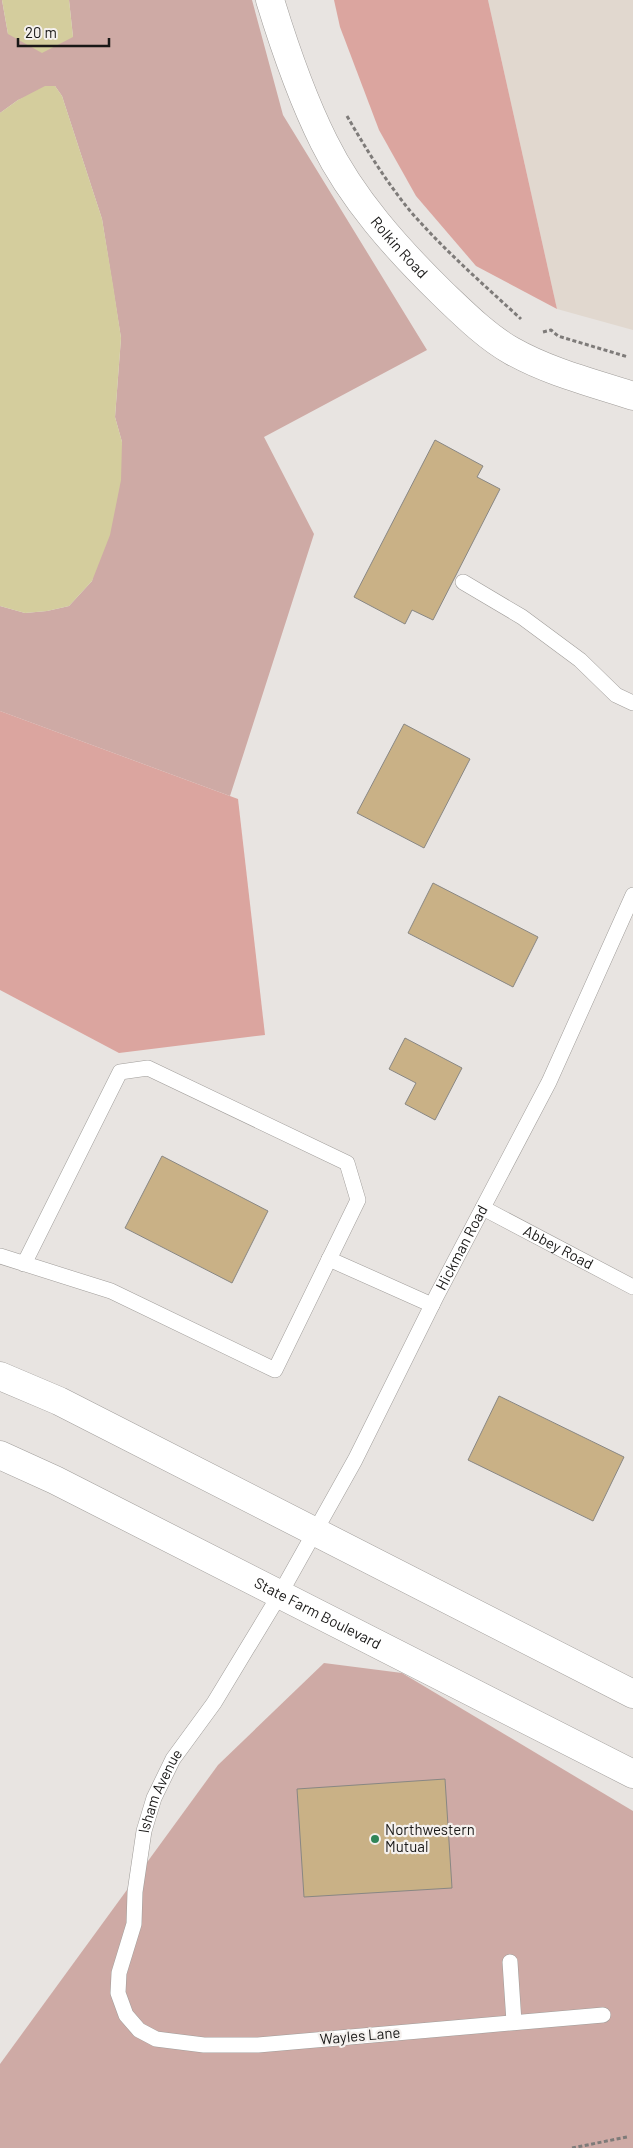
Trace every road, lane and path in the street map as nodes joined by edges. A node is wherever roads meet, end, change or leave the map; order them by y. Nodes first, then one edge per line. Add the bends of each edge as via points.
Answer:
1 (270, 0) edge
2 (346, 115) dead end
3 (522, 321) dead end
4 (534, 330) dead end
5 (628, 357) dead end
6 (633, 396) edge
7 (463, 582) dead end
8 (633, 703) edge
9 (633, 894) edge
10 (483, 1208) junction
11 (0, 1256) edge
12 (330, 1259) junction
13 (24, 1264) junction
14 (633, 1287) edge
15 (432, 1305) junction
16 (0, 1376) edge
17 (0, 1455) edge
18 (315, 1530) junction
19 (280, 1594) junction
20 (633, 1694) edge
21 (633, 1774) edge
22 (510, 1962) dead end
23 (603, 2014) dead end
24 (126, 2015) joint
25 (514, 2022) junction
26 (627, 2136) dead end
27 (572, 2148) edge

1 - 6 street, Rolkin Road via 288,57 324,144 365,206 426,277 511,351
2 - 3 path via 410,210 446,250
4 - 5 path via 551,330 558,336
7 - 8 lane via 522,617 580,660 616,695
9 - 10 lane, Hickman Road via 549,1082
10 - 14 lane, Abbey Road
10 - 15 lane, Hickman Road
11 - 13 lane
12 - 13 lane via 275,1370 111,1291
12 - 13 lane via 358,1200 347,1163 148,1068 120,1072
12 - 15 lane
15 - 18 lane, Hickman Road via 355,1460
16 - 18 street via 59,1401
17 - 19 street, State Farm Boulevard
18 - 19 lane, Hickman Road
18 - 20 street
19 - 21 street, State Farm Boulevard
19 - 24 lane, Isham Avenue via 214,1703 173,1759 154,1798 144,1831 134,1924 119,1973 118,1993
22 - 25 lane
23 - 25 lane, Wayles Lane
24 - 25 lane, Wayles Lane via 139,2030 156,2039 204,2045 258,2045
26 - 27 path

